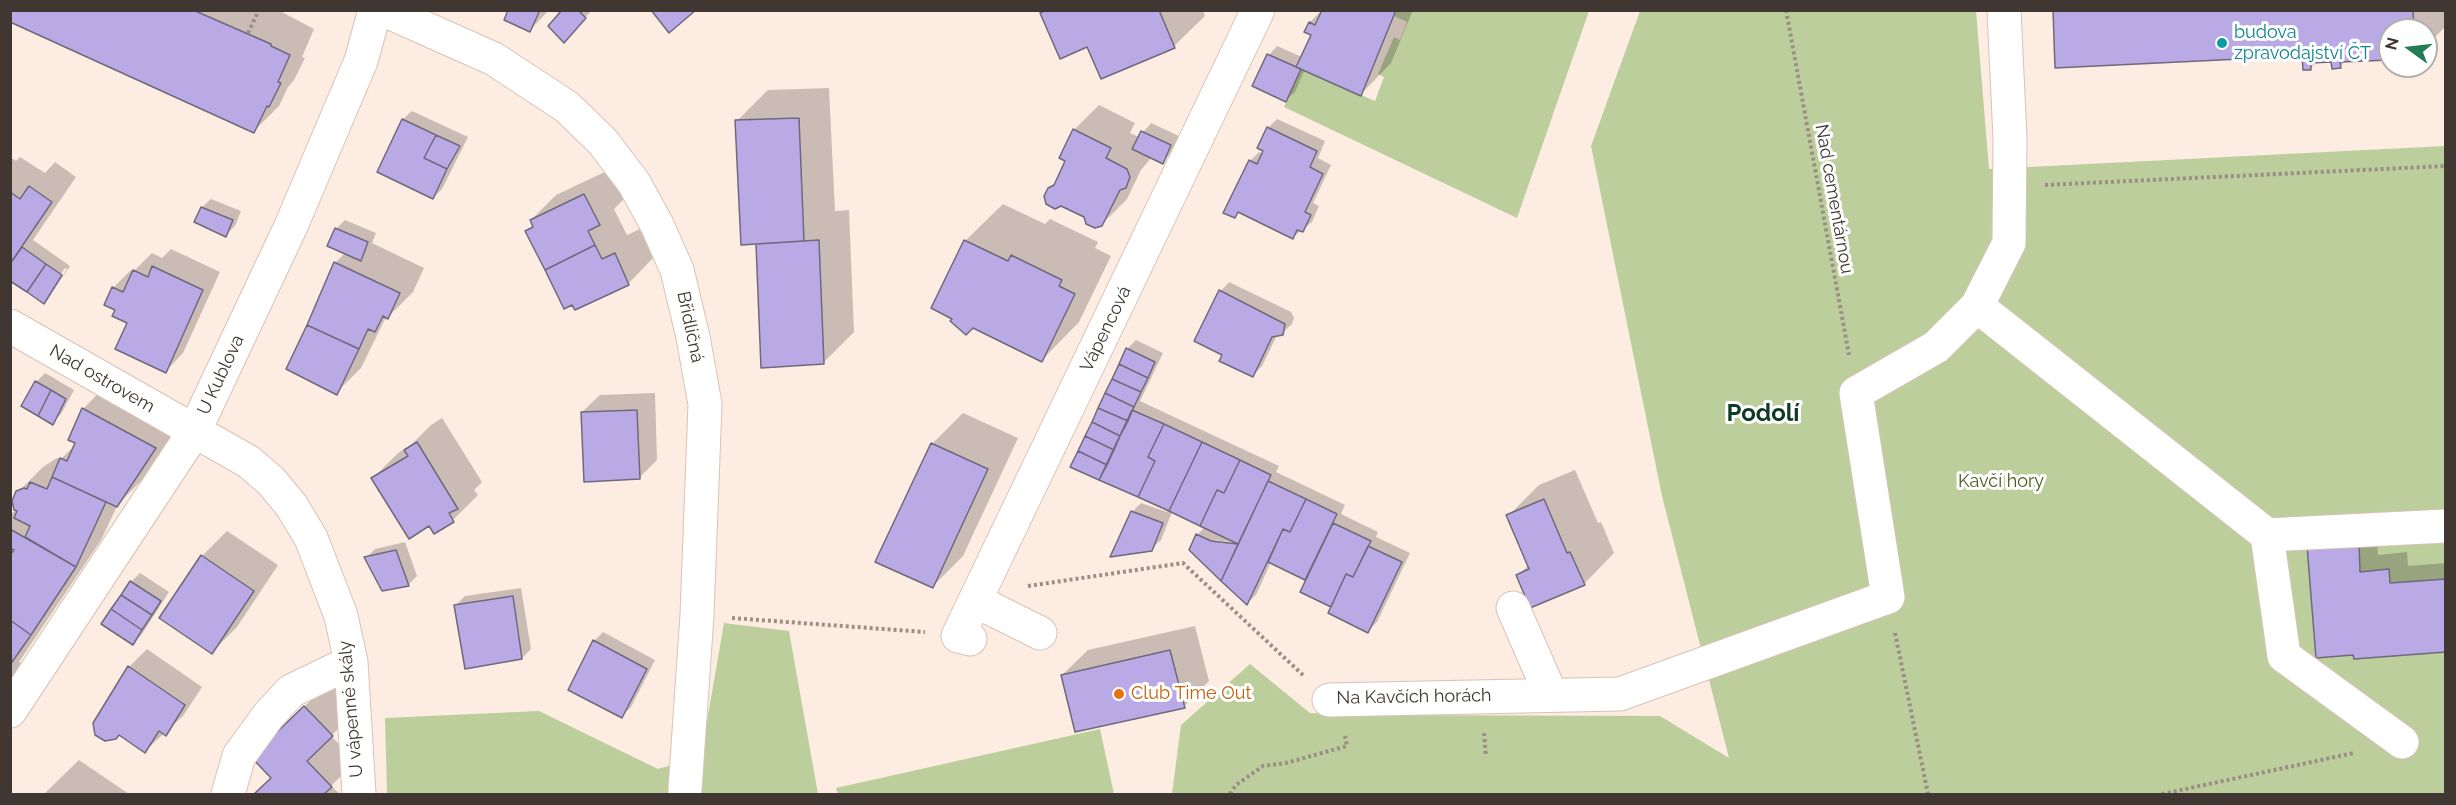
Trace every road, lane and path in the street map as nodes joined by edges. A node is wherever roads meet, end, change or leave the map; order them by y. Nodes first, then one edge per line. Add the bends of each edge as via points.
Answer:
1 (259, 10) edge
2 (375, 10) edge
3 (384, 10) edge
4 (1258, 10) edge
5 (1786, 10) edge
6 (2004, 10) edge
7 (248, 33) dead end
8 (2445, 166) edge
9 (2009, 186) junction
10 (1977, 306) junction
11 (10, 327) edge
12 (1856, 393) junction
13 (194, 432) junction
14 (2445, 526) edge
15 (2267, 535) junction
16 (978, 597) junction
17 (1888, 597) junction
18 (1513, 608) dead end
19 (731, 618) dead end
20 (932, 633) dead end
21 (1040, 633) dead end
22 (970, 639) dead end
23 (351, 662) junction
24 (1551, 695) junction
25 (1334, 700) junction
26 (10, 711) edge
27 (2402, 742) joint
28 (685, 790) dead end
29 (228, 795) edge
30 (359, 795) edge
31 (1230, 795) edge
32 (1928, 795) edge
33 (2162, 795) edge

1 - 7 path
2 - 13 street, U Kublova via 361,61 291,226
3 - 28 street, Břidličná via 494,59 567,107 603,142 634,183 677,270 705,404
4 - 16 street, Vápencová
5 - 12 path, Nad cementárnou
6 - 9 street
8 - 9 path
9 - 10 street via 2009,243
10 - 12 street via 1936,347
10 - 15 street
11 - 13 street, Nad ostrovem
12 - 17 street
13 - 23 street, U vápenné skály via 261,471 291,505 311,538 325,573
13 - 26 street, U Kublova
14 - 15 street
15 - 27 street via 2284,656
16 - 21 street
16 - 22 street, Vápencová via 958,636
16 - 25 path, Na Kavčích horách via 1183,563
17 - 24 street, Na Kavčích horách via 1620,694
17 - 32 path
18 - 24 street
19 - 20 path
23 - 29 street via 291,691 239,756
23 - 30 street, U vápenné skály
24 - 25 street, Na Kavčích horách
25 - 31 path via 1347,746 1263,766 1236,785
27 - 33 path

